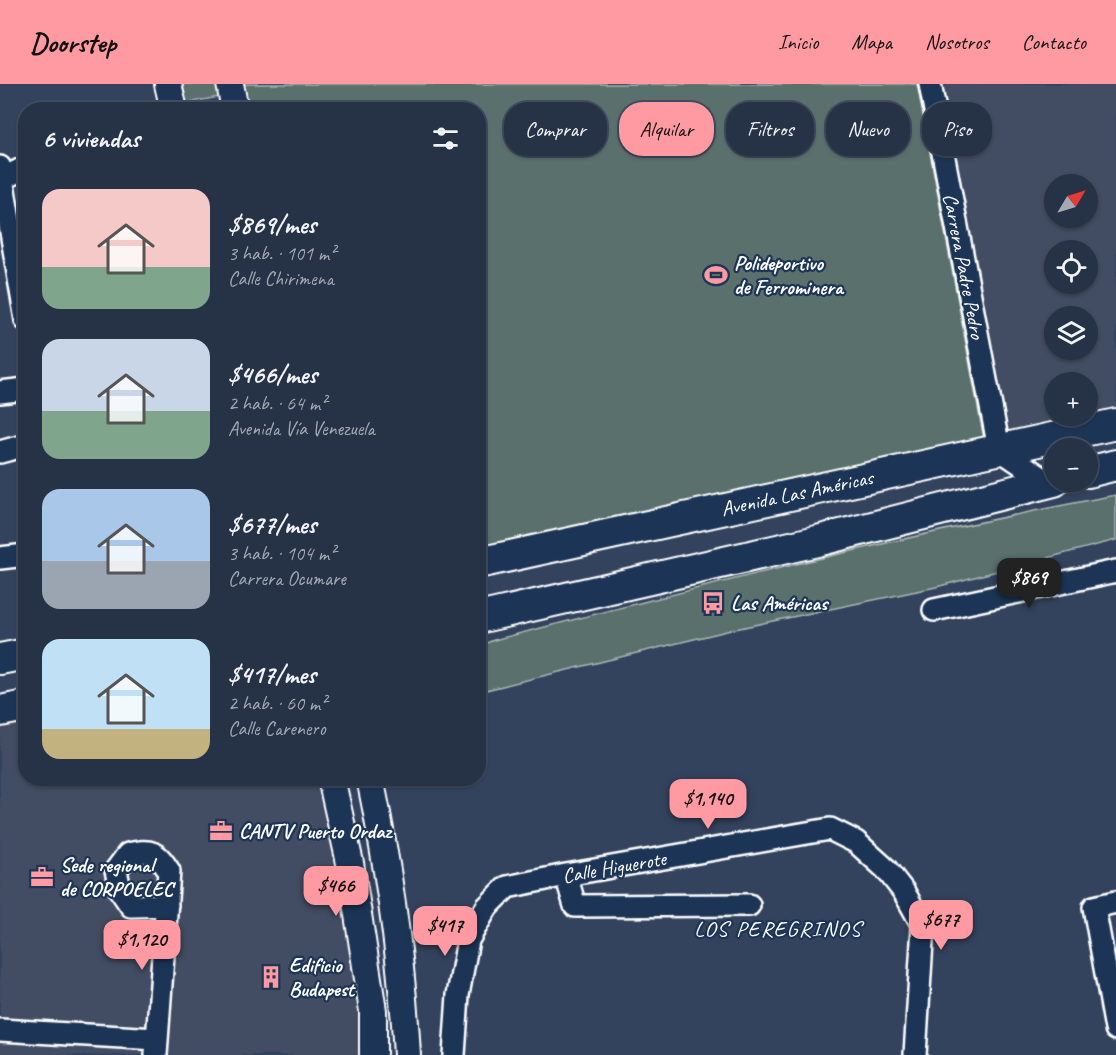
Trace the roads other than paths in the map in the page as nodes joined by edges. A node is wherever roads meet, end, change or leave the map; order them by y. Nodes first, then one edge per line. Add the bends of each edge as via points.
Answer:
1 (168, 84) edge
2 (930, 84) edge
3 (172, 102) edge
4 (18, 169) edge
5 (1, 174) edge
6 (18, 273) edge
7 (18, 390) edge
8 (0, 392) edge
9 (1116, 424) edge
10 (18, 447) edge
11 (999, 449) junction
12 (0, 452) edge
13 (1116, 465) edge
14 (1098, 470) edge
15 (1044, 478) edge
16 (1044, 484) edge
17 (18, 556) edge
18 (0, 558) edge
19 (486, 561) edge
20 (1116, 571) edge
21 (934, 610) dead end
22 (486, 619) edge
23 (18, 656) edge
24 (0, 659) edge
25 (18, 708) edge
26 (0, 711) edge
27 (333, 786) edge
28 (372, 786) edge
29 (566, 875) junction
30 (1116, 902) edge
31 (749, 905) dead end
32 (167, 906) dead end
33 (1116, 1029) edge
34 (0, 1030) edge
35 (157, 1047) edge
36 (372, 1055) edge
37 (407, 1055) edge
38 (454, 1055) edge
39 (915, 1055) edge

1 - 3 street
2 - 11 street, Carrera Padre Pedro
4 - 5 street
5 - 6 street
7 - 8 street
9 - 11 main road, Avenida Las Américas
10 - 12 street
11 - 15 street
11 - 19 main road, Avenida Las Américas
13 - 14 main road
16 - 22 main road
17 - 18 street
20 - 21 street
23 - 24 main road
25 - 26 main road
27 - 36 street via 350,863 373,1011
28 - 37 street via 403,981
29 - 31 street via 575,906
29 - 38 street, Calle Higuerote via 507,887 487,907 468,940 458,995
29 - 39 street, Calle Higuerote via 830,829 856,842 886,869 923,926
30 - 33 street via 1094,907
32 - 35 street
34 - 35 street

